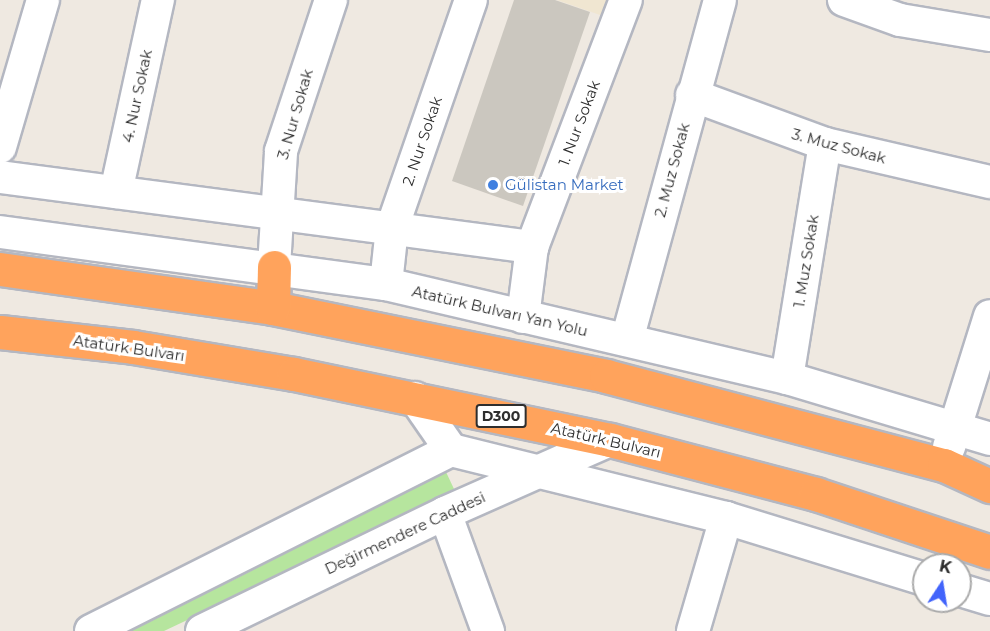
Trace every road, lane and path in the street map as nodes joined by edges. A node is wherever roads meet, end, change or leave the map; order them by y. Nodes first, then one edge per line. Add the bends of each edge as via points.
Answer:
1 (43, 0) edge
2 (158, 0) edge
3 (331, 0) edge
4 (471, 0) edge
5 (626, 0) edge
6 (720, 0) edge
7 (843, 0) edge
8 (990, 35) edge
9 (692, 95) junction
10 (825, 144) junction
11 (0, 147) edge
12 (0, 177) edge
13 (990, 182) edge
14 (116, 192) junction
15 (275, 213) junction
16 (392, 228) junction
17 (0, 232) edge
18 (532, 247) junction
19 (274, 267) junction
20 (0, 269) edge
21 (386, 284) junction
22 (273, 308) junction
23 (990, 316) edge
24 (523, 317) junction
25 (0, 332) edge
26 (627, 340) junction
27 (787, 378) junction
28 (415, 398) junction
29 (955, 427) junction
30 (990, 439) edge
31 (610, 440) junction
32 (451, 450) junction
33 (945, 465) junction
34 (539, 470) junction
35 (990, 486) edge
36 (445, 513) junction
37 (726, 518) junction
38 (990, 552) edge
39 (912, 575) edge
40 (972, 594) edge
41 (990, 599) edge
42 (91, 631) edge
43 (202, 631) edge
44 (488, 631) edge
45 (693, 631) edge

1 - 11 street
2 - 14 street, 4. Nur Sokak
3 - 15 street, 3. Nur Sokak via 281,151
4 - 16 street, 2. Nur Sokak
5 - 18 street, 1. Nur Sokak
6 - 9 street, 2. Muz Sokak
7 - 8 street via 900,20
9 - 10 street, 3. Muz Sokak
9 - 26 street, 2. Muz Sokak
10 - 13 street, 3. Muz Sokak
10 - 27 street, 1. Muz Sokak
12 - 14 street
14 - 15 street
15 - 16 street
15 - 19 street, 3. Nur Sokak
16 - 18 street
16 - 21 street, 2. Nur Sokak
17 - 19 street, Atatürk Bulvarı Yan Yolu
18 - 24 street, 1. Nur Sokak
19 - 21 street, Atatürk Bulvarı Yan Yolu
19 - 22 highway
20 - 22 highway
21 - 24 street, Atatürk Bulvarı Yan Yolu
22 - 33 highway via 606,376
23 - 29 street
24 - 26 street, Atatürk Bulvarı Yan Yolu
25 - 28 highway, Atatürk Bulvarı / D300 via 134,347
26 - 27 street, Atatürk Bulvarı Yan Yolu
27 - 29 street, Atatürk Bulvarı Yan Yolu
28 - 31 highway, Atatürk Bulvarı / D300
28 - 32 street
29 - 30 street, Atatürk Bulvarı Yan Yolu
29 - 33 street
31 - 34 street, Değirmendere Caddesi
31 - 38 highway, Atatürk Bulvarı / D300 via 816,494
32 - 34 street
32 - 42 street
33 - 35 highway
34 - 36 street, Değirmendere Caddesi
34 - 37 street
36 - 43 street, Değirmendere Caddesi
36 - 44 street
37 - 39 street
37 - 45 street
40 - 41 street

